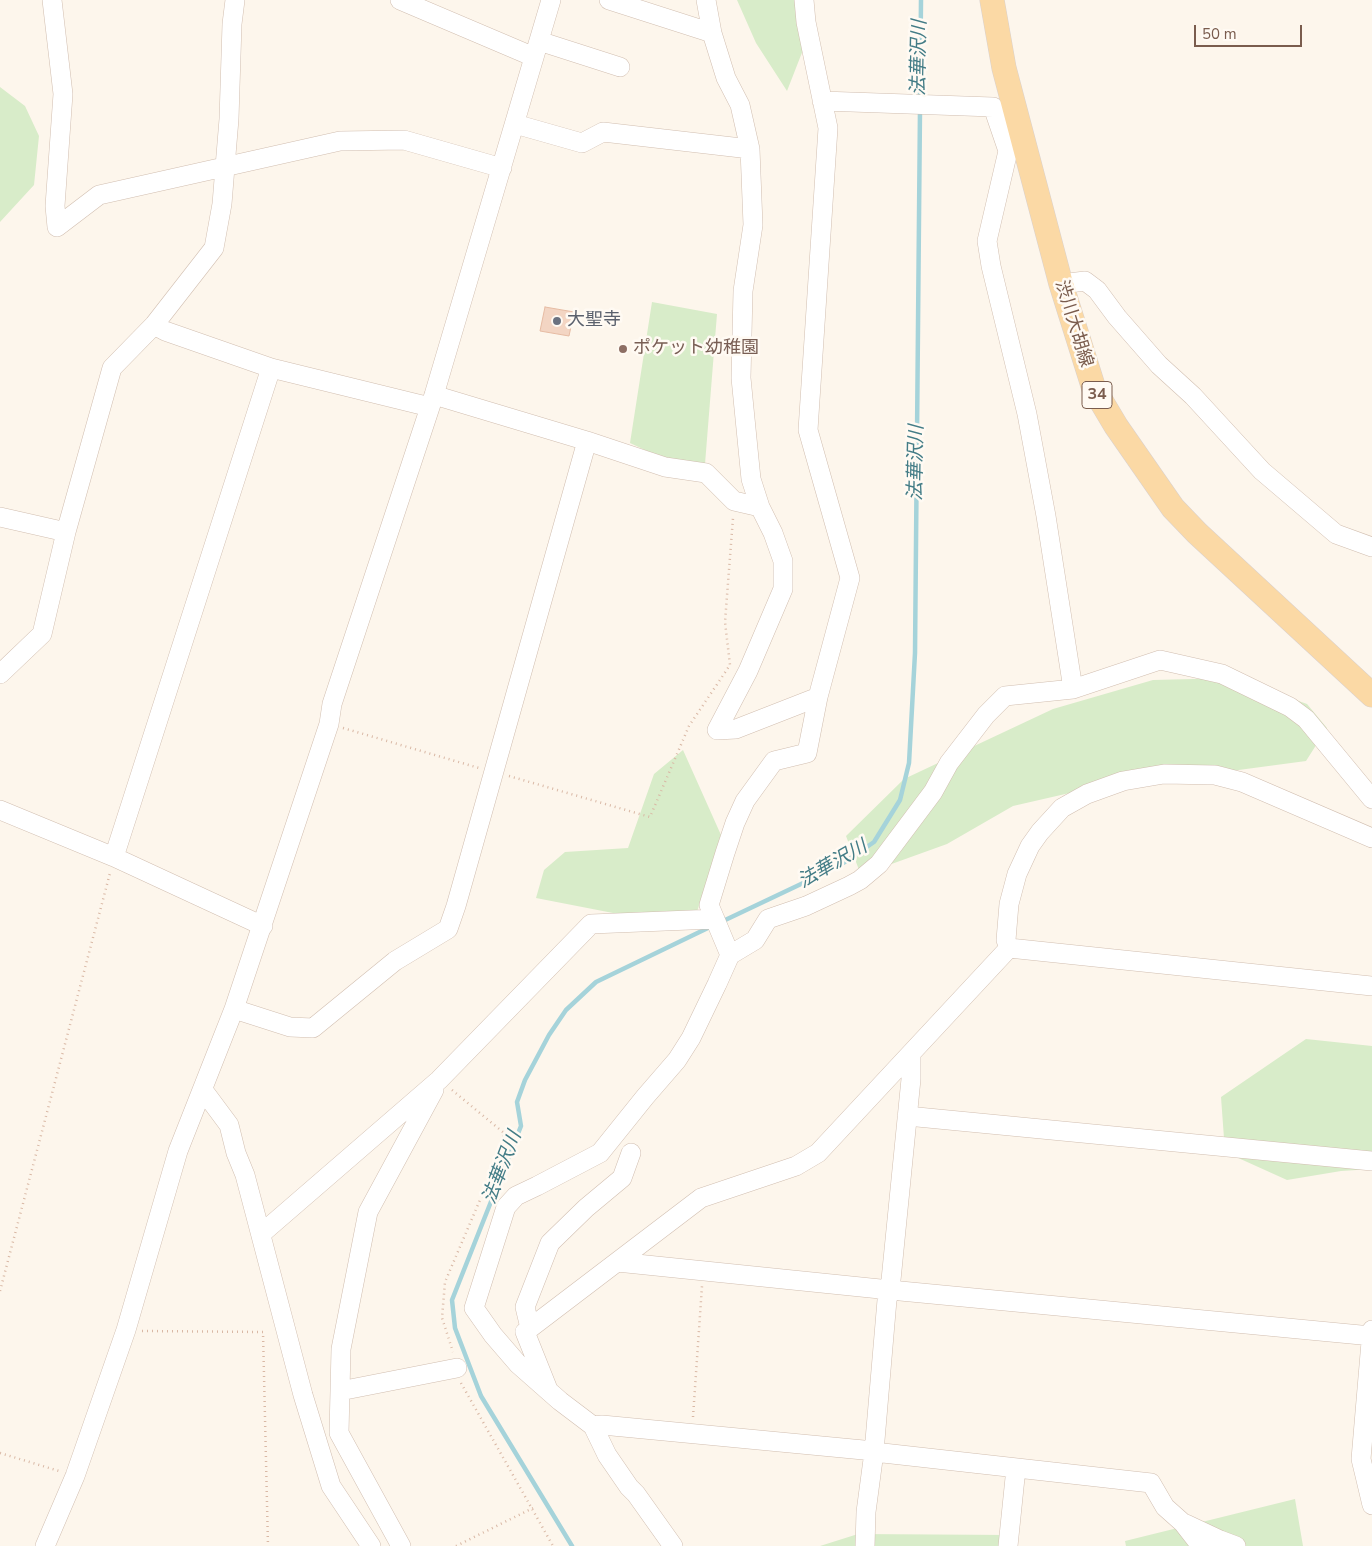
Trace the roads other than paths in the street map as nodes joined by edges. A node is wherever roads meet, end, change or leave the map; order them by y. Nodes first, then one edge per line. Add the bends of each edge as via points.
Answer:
1 (52, 0) edge
2 (235, 0) edge
3 (400, 0) edge
4 (551, 0) edge
5 (609, 0) edge
6 (706, 0) edge
7 (804, 0) edge
8 (992, 0) edge
9 (712, 33) junction
10 (537, 49) junction
11 (620, 67) dead end
12 (822, 101) junction
13 (515, 124) junction
14 (750, 149) junction
15 (1017, 150) junction
16 (225, 167) junction
17 (502, 168) junction
18 (1061, 284) junction
19 (154, 325) junction
20 (271, 368) junction
21 (432, 401) junction
22 (587, 441) junction
23 (760, 506) junction
24 (0, 517) edge
25 (66, 532) junction
26 (1372, 547) edge
27 (0, 674) edge
28 (1073, 688) junction
29 (1372, 695) edge
30 (818, 697) junction
31 (1372, 800) edge
32 (0, 810) edge
33 (1372, 838) edge
34 (114, 857) junction
35 (715, 919) junction
36 (263, 926) junction
37 (1009, 948) junction
38 (730, 955) junction
39 (1372, 986) edge
40 (234, 1009) junction
41 (911, 1054) junction
42 (439, 1080) junction
43 (203, 1090) junction
44 (907, 1116) junction
45 (631, 1154) dead end
46 (1372, 1162) edge
47 (261, 1234) junction
48 (617, 1262) junction
49 (890, 1290) junction
50 (530, 1328) junction
51 (1372, 1330) edge
52 (1372, 1336) edge
53 (457, 1368) dead end
54 (340, 1391) junction
55 (549, 1391) junction
56 (592, 1426) junction
57 (874, 1452) junction
58 (1016, 1468) junction
59 (1372, 1505) edge
60 (1183, 1523) junction
61 (45, 1546) edge
62 (371, 1546) edge
63 (401, 1546) edge
64 (673, 1546) edge
65 (864, 1546) edge
66 (1008, 1546) edge
67 (1201, 1546) edge
68 (1236, 1546) edge

1 - 16 street via 63,94 55,206 57,227 99,195
2 - 16 street
3 - 10 street
4 - 10 street
5 - 9 street
6 - 9 street
7 - 12 street
8 - 15 main road, 渋川大胡線 / 34
9 - 14 street via 726,78 740,105
10 - 11 street
10 - 13 street
12 - 15 street via 993,107
12 - 30 street via 828,128 808,430 850,578
13 - 14 street via 582,142 603,132
13 - 17 street
14 - 23 street via 753,225 743,291 741,378 751,480
15 - 18 main road, 渋川大胡線 / 34
15 - 28 street via 987,241 990,266 1027,414
16 - 17 street via 340,141 404,140
16 - 19 street via 214,248
17 - 21 street
18 - 26 street via 1085,281 1097,290 1159,365 1193,396 1262,471 1336,534
18 - 29 main road, 渋川大胡線 / 34 via 1094,389 1173,508
19 - 20 street
19 - 25 street via 112,368
20 - 21 street
20 - 34 street
21 - 22 street
21 - 36 street
22 - 23 street via 665,467 706,473 734,501
22 - 40 street via 448,929 395,961 313,1028 290,1027
23 - 30 street via 783,561 783,589 748,671 717,730 736,729
24 - 25 street
25 - 27 street via 42,634
28 - 31 street via 1160,660 1222,674 1290,707 1306,719
28 - 38 street via 1005,696 949,763 933,792 879,864 849,886 768,919 755,940
30 - 35 street via 807,753 774,761 745,801 709,905
32 - 34 street
33 - 37 street via 1242,782 1215,775 1164,774 1123,781 1086,794 1062,808 1030,846 1017,874 1009,904 1006,940
34 - 36 street
35 - 38 street
35 - 42 street via 591,924
36 - 40 street
37 - 39 street
37 - 41 street
38 - 55 street via 691,1038 677,1060 600,1153 516,1196 506,1207 474,1308 518,1364
40 - 43 street
41 - 44 street
41 - 48 street via 818,1152 796,1166 701,1198
42 - 47 street
42 - 54 street via 368,1212 341,1349
43 - 47 street via 229,1125
43 - 61 street via 178,1151 126,1330 75,1476
44 - 46 street
44 - 49 street
45 - 50 street via 622,1178 550,1243 525,1307
47 - 62 street via 330,1486
48 - 49 street
48 - 50 street
49 - 52 street
49 - 57 street
50 - 55 street via 525,1332
51 - 52 street
52 - 59 street via 1361,1459
53 - 54 street
54 - 63 street via 339,1433
55 - 56 street
56 - 57 street
56 - 64 street via 629,1487
57 - 58 street
57 - 65 street
58 - 60 street via 1151,1483 1165,1507
58 - 66 street
60 - 67 street
60 - 68 street

